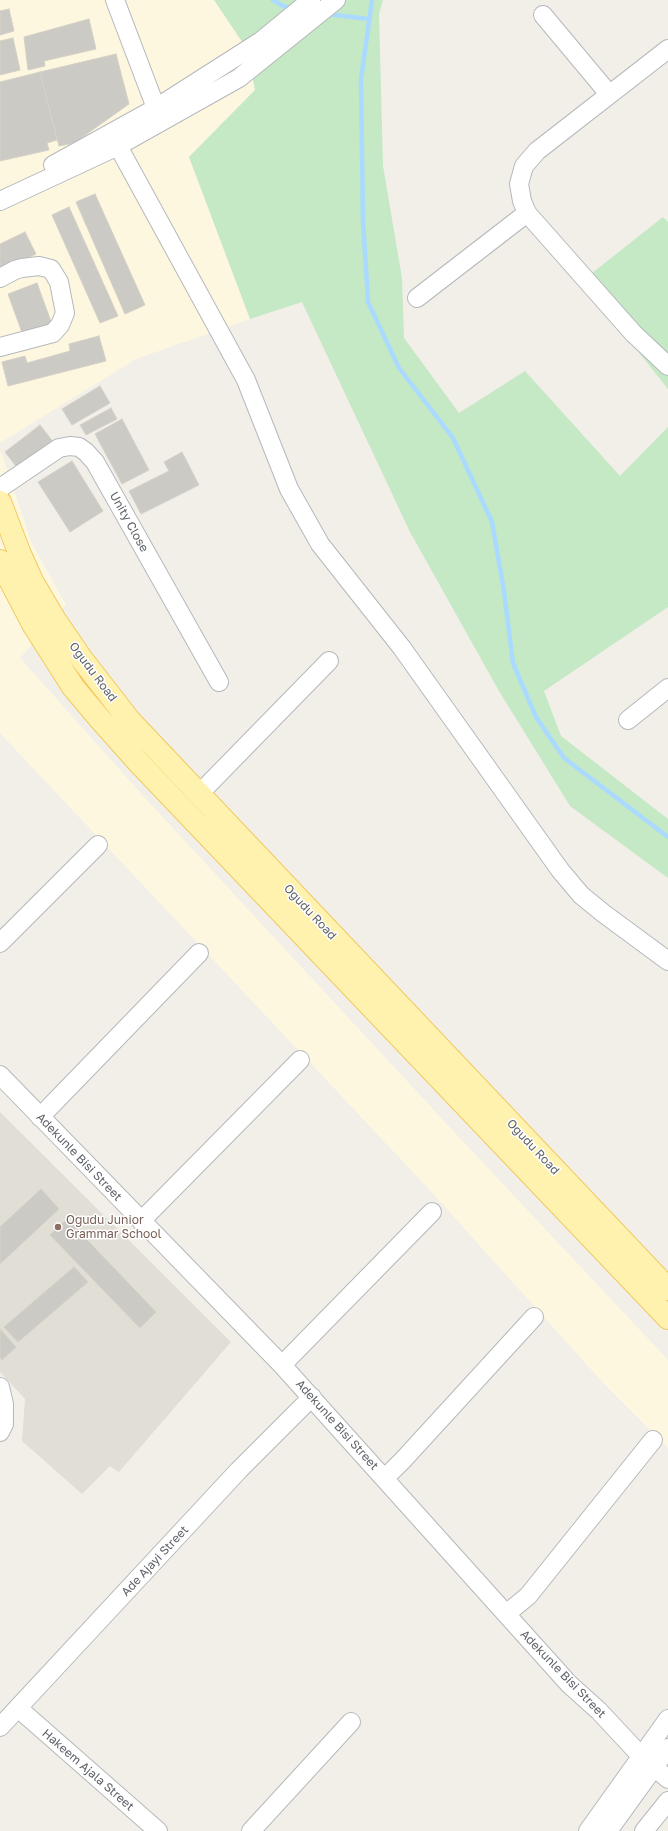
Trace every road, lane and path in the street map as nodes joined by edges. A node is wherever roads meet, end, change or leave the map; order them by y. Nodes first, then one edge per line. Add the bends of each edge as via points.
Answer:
1 (115, 0) edge
2 (311, 0) edge
3 (336, 0) edge
4 (543, 15) dead end
5 (266, 47) junction
6 (668, 49) edge
7 (609, 94) junction
8 (156, 108) junction
9 (118, 146) junction
10 (0, 191) edge
11 (0, 201) edge
12 (527, 213) junction
13 (0, 278) edge
14 (417, 298) dead end
15 (0, 347) edge
16 (668, 366) edge
17 (0, 488) edge
18 (0, 502) edge
19 (0, 560) edge
20 (329, 661) dead end
21 (219, 682) dead end
22 (668, 688) edge
23 (628, 720) dead end
24 (199, 794) junction
25 (98, 845) dead end
26 (278, 877) junction
27 (261, 891) junction
28 (0, 943) edge
29 (199, 953) dead end
30 (668, 961) edge
31 (300, 1060) dead end
32 (0, 1075) edge
33 (40, 1117) junction
34 (432, 1212) dead end
35 (141, 1220) junction
36 (668, 1289) edge
37 (534, 1317) dead end
38 (668, 1318) edge
39 (282, 1365) junction
40 (0, 1387) edge
41 (312, 1397) junction
42 (0, 1432) edge
43 (653, 1440) dead end
44 (385, 1478) junction
45 (506, 1614) junction
46 (18, 1708) junction
47 (668, 1719) edge
48 (352, 1722) dead end
49 (0, 1726) edge
50 (668, 1748) edge
51 (647, 1762) junction
52 (668, 1779) edge
53 (668, 1801) edge
54 (158, 1831) edge
55 (251, 1831) edge
56 (588, 1831) edge
57 (608, 1831) edge
58 (644, 1831) edge

1 - 8 street
2 - 5 street
3 - 5 street
4 - 7 street
5 - 8 street
5 - 9 street via 239,78
6 - 7 street
7 - 12 street via 537,151 524,166 519,184
8 - 10 street
9 - 11 street
9 - 30 street via 246,380 289,490 320,544 402,648 560,870 581,895
12 - 14 street
12 - 16 street via 633,333
13 - 15 street via 22,268 39,266 52,269 59,282 65,313 53,333
17 - 21 street, Unity Close via 59,448 79,447 86,452 95,462
18 - 24 main road, Ogudu Road via 32,581 59,626 130,721
19 - 27 main road, Ogudu Road via 33,624 73,687 135,758
20 - 24 street
22 - 23 street
24 - 26 main road, Ogudu Road
25 - 28 street
26 - 27 main road
26 - 36 main road, Ogudu Road
27 - 38 main road, Ogudu Road
29 - 33 street
31 - 35 street
32 - 33 street, Adekunle Bisi Street
33 - 35 street, Adekunle Bisi Street
34 - 39 street
35 - 39 street, Adekunle Bisi Street
37 - 44 street
39 - 41 street, Adekunle Bisi Street
40 - 42 street via 4,1404 4,1424
41 - 44 street, Adekunle Bisi Street
41 - 46 street, Ade Ajayi Street via 234,1476
43 - 45 street via 528,1596
44 - 45 street, Adekunle Bisi Street
45 - 51 street, Adekunle Bisi Street via 569,1684 599,1711
46 - 49 street, Ade Ajayi Street
46 - 54 street, Hakeem Ajala Street
47 - 51 street
48 - 55 street
50 - 51 street
51 - 52 street, Adekunle Bisi Street
51 - 56 street
51 - 57 street
53 - 58 street

